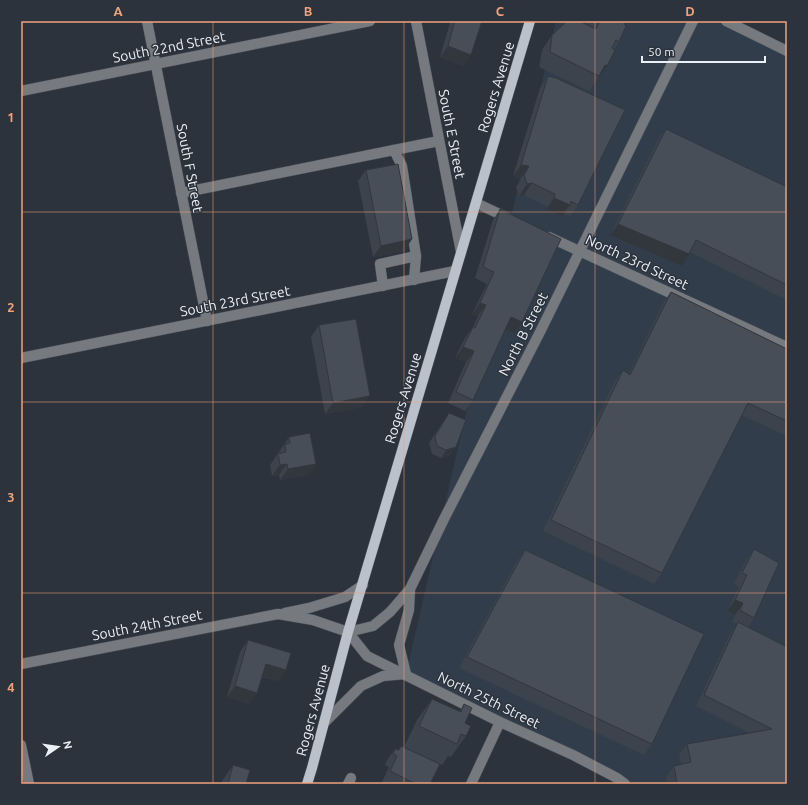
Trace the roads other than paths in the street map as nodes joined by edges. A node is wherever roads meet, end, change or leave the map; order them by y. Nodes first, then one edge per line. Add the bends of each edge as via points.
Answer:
1 (147, 21) edge
2 (370, 21) edge
3 (416, 21) edge
4 (530, 21) edge
5 (693, 21) edge
6 (726, 21) edge
7 (787, 51) edge
8 (155, 64) junction
9 (21, 91) edge
10 (440, 141) junction
11 (394, 150) junction
12 (181, 193) junction
13 (476, 203) junction
14 (520, 224) edge
15 (540, 233) edge
16 (581, 251) junction
17 (461, 252) junction
18 (416, 256) junction
19 (455, 272) junction
20 (414, 280) junction
21 (384, 286) junction
22 (207, 321) junction
23 (787, 347) edge
24 (21, 358) edge
25 (363, 585) junction
26 (410, 589) junction
27 (278, 614) junction
28 (348, 632) junction
29 (21, 664) edge
30 (406, 674) junction
31 (324, 722) junction
32 (500, 722) junction
33 (21, 745) edge
34 (29, 784) edge
35 (307, 784) edge
36 (471, 784) edge
37 (625, 784) edge

1 - 8 street, South F Street
2 - 8 street, South 22nd Street
3 - 10 street, South E Street
4 - 13 main road, Rogers Avenue
5 - 16 street, North B Street
6 - 7 street
8 - 9 street, South 22nd Street
8 - 12 street, South F Street
10 - 11 street
10 - 17 street, South E Street
11 - 12 street
11 - 18 street via 402,166
12 - 22 street, South F Street
13 - 14 street
13 - 17 main road, Rogers Avenue
15 - 16 street, North 23rd Street
16 - 23 street, North 23rd Street
16 - 26 street, North B Street
17 - 19 main road, Rogers Avenue
18 - 20 street
18 - 21 street via 380,264
19 - 20 street, South 23rd Street
19 - 25 main road, Rogers Avenue
20 - 21 street, South 23rd Street
21 - 22 street, South 23rd Street
22 - 24 street, South 23rd Street
25 - 27 street, South 24th Street via 345,597
25 - 28 main road, Rogers Avenue
26 - 28 street, North B Street via 390,612 373,626
26 - 30 street via 409,610 399,645
27 - 28 street, South 24th Street via 313,620
27 - 29 street, South 24th Street
28 - 30 street, North 25th Street via 367,656
28 - 31 main road, Rogers Avenue
30 - 31 street via 383,676 361,686
30 - 32 street, North 25th Street
31 - 35 main road, Rogers Avenue
32 - 36 street
32 - 37 street, North 25th Street via 572,754
33 - 34 street

